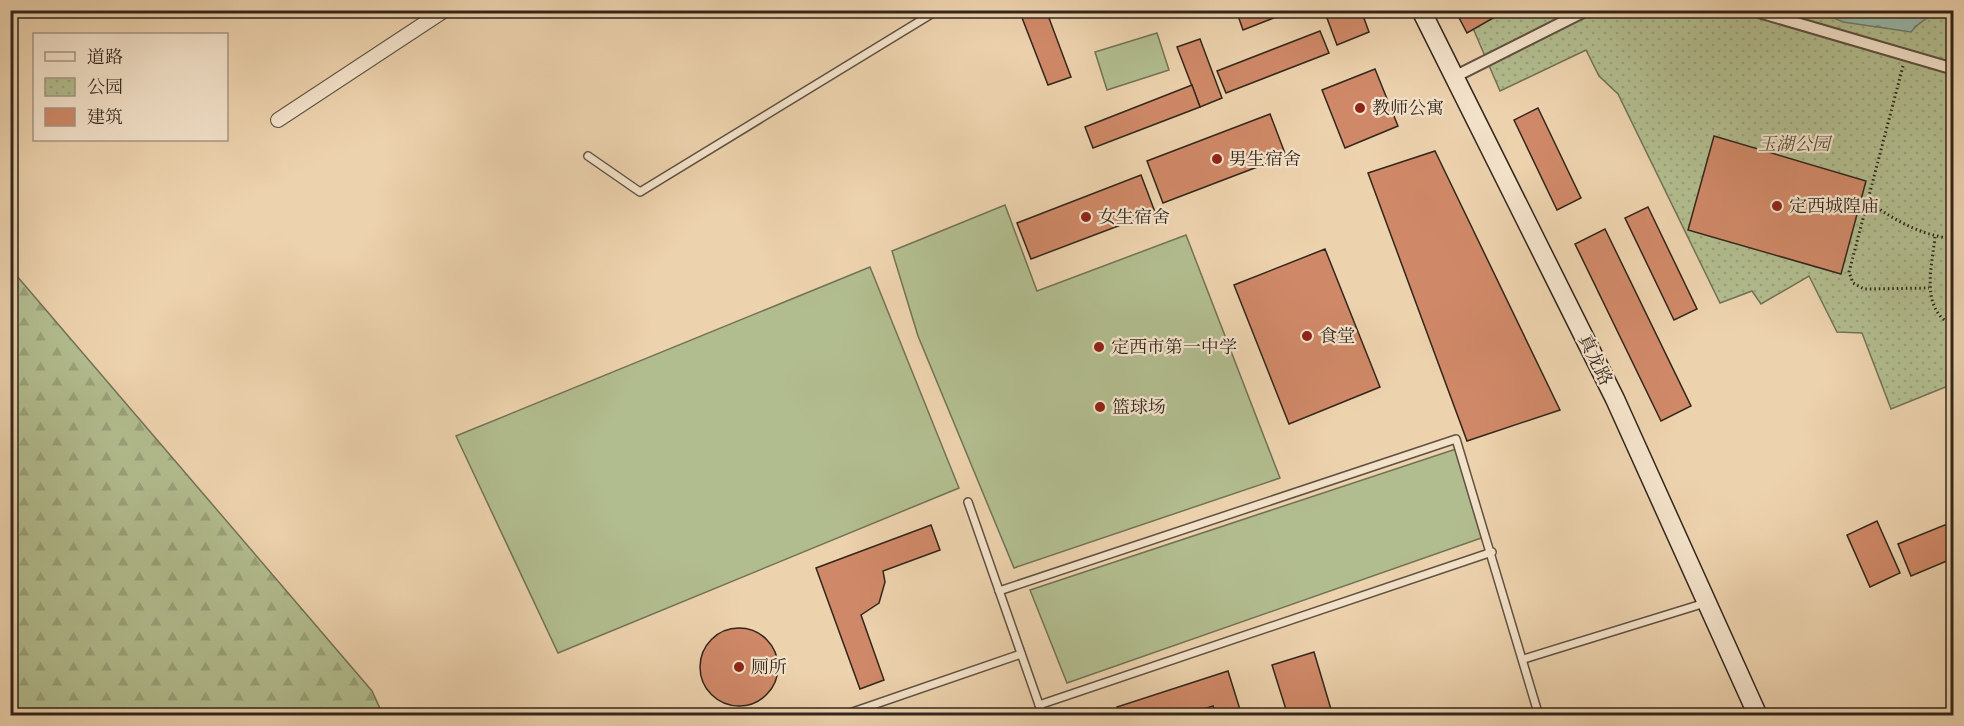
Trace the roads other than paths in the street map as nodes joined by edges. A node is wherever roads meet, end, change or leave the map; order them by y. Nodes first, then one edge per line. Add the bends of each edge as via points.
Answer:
1 (445, 10) edge
2 (938, 10) edge
3 (1421, 10) edge
4 (1587, 10) edge
5 (1752, 10) edge
6 (1953, 69) edge
7 (1454, 77) junction
8 (278, 120) dead end
9 (588, 156) dead end
10 (968, 502) dead end
11 (1492, 552) junction
12 (999, 591) junction
13 (1707, 602) junction
14 (1021, 654) junction
15 (1524, 659) junction
16 (1039, 705) junction
17 (841, 716) edge
18 (1043, 716) edge
19 (1539, 716) edge
20 (1758, 716) edge

1 - 8 street
2 - 9 lane via 640,192
3 - 7 main road, 真龙路
4 - 7 street
5 - 6 street
7 - 13 main road, 真龙路 via 1615,399
10 - 12 lane
11 - 12 lane via 1456,439
11 - 15 lane
11 - 16 lane
12 - 14 lane
13 - 15 lane
13 - 20 main road, 真龙路
14 - 16 lane
14 - 17 lane
15 - 19 lane
16 - 18 lane

